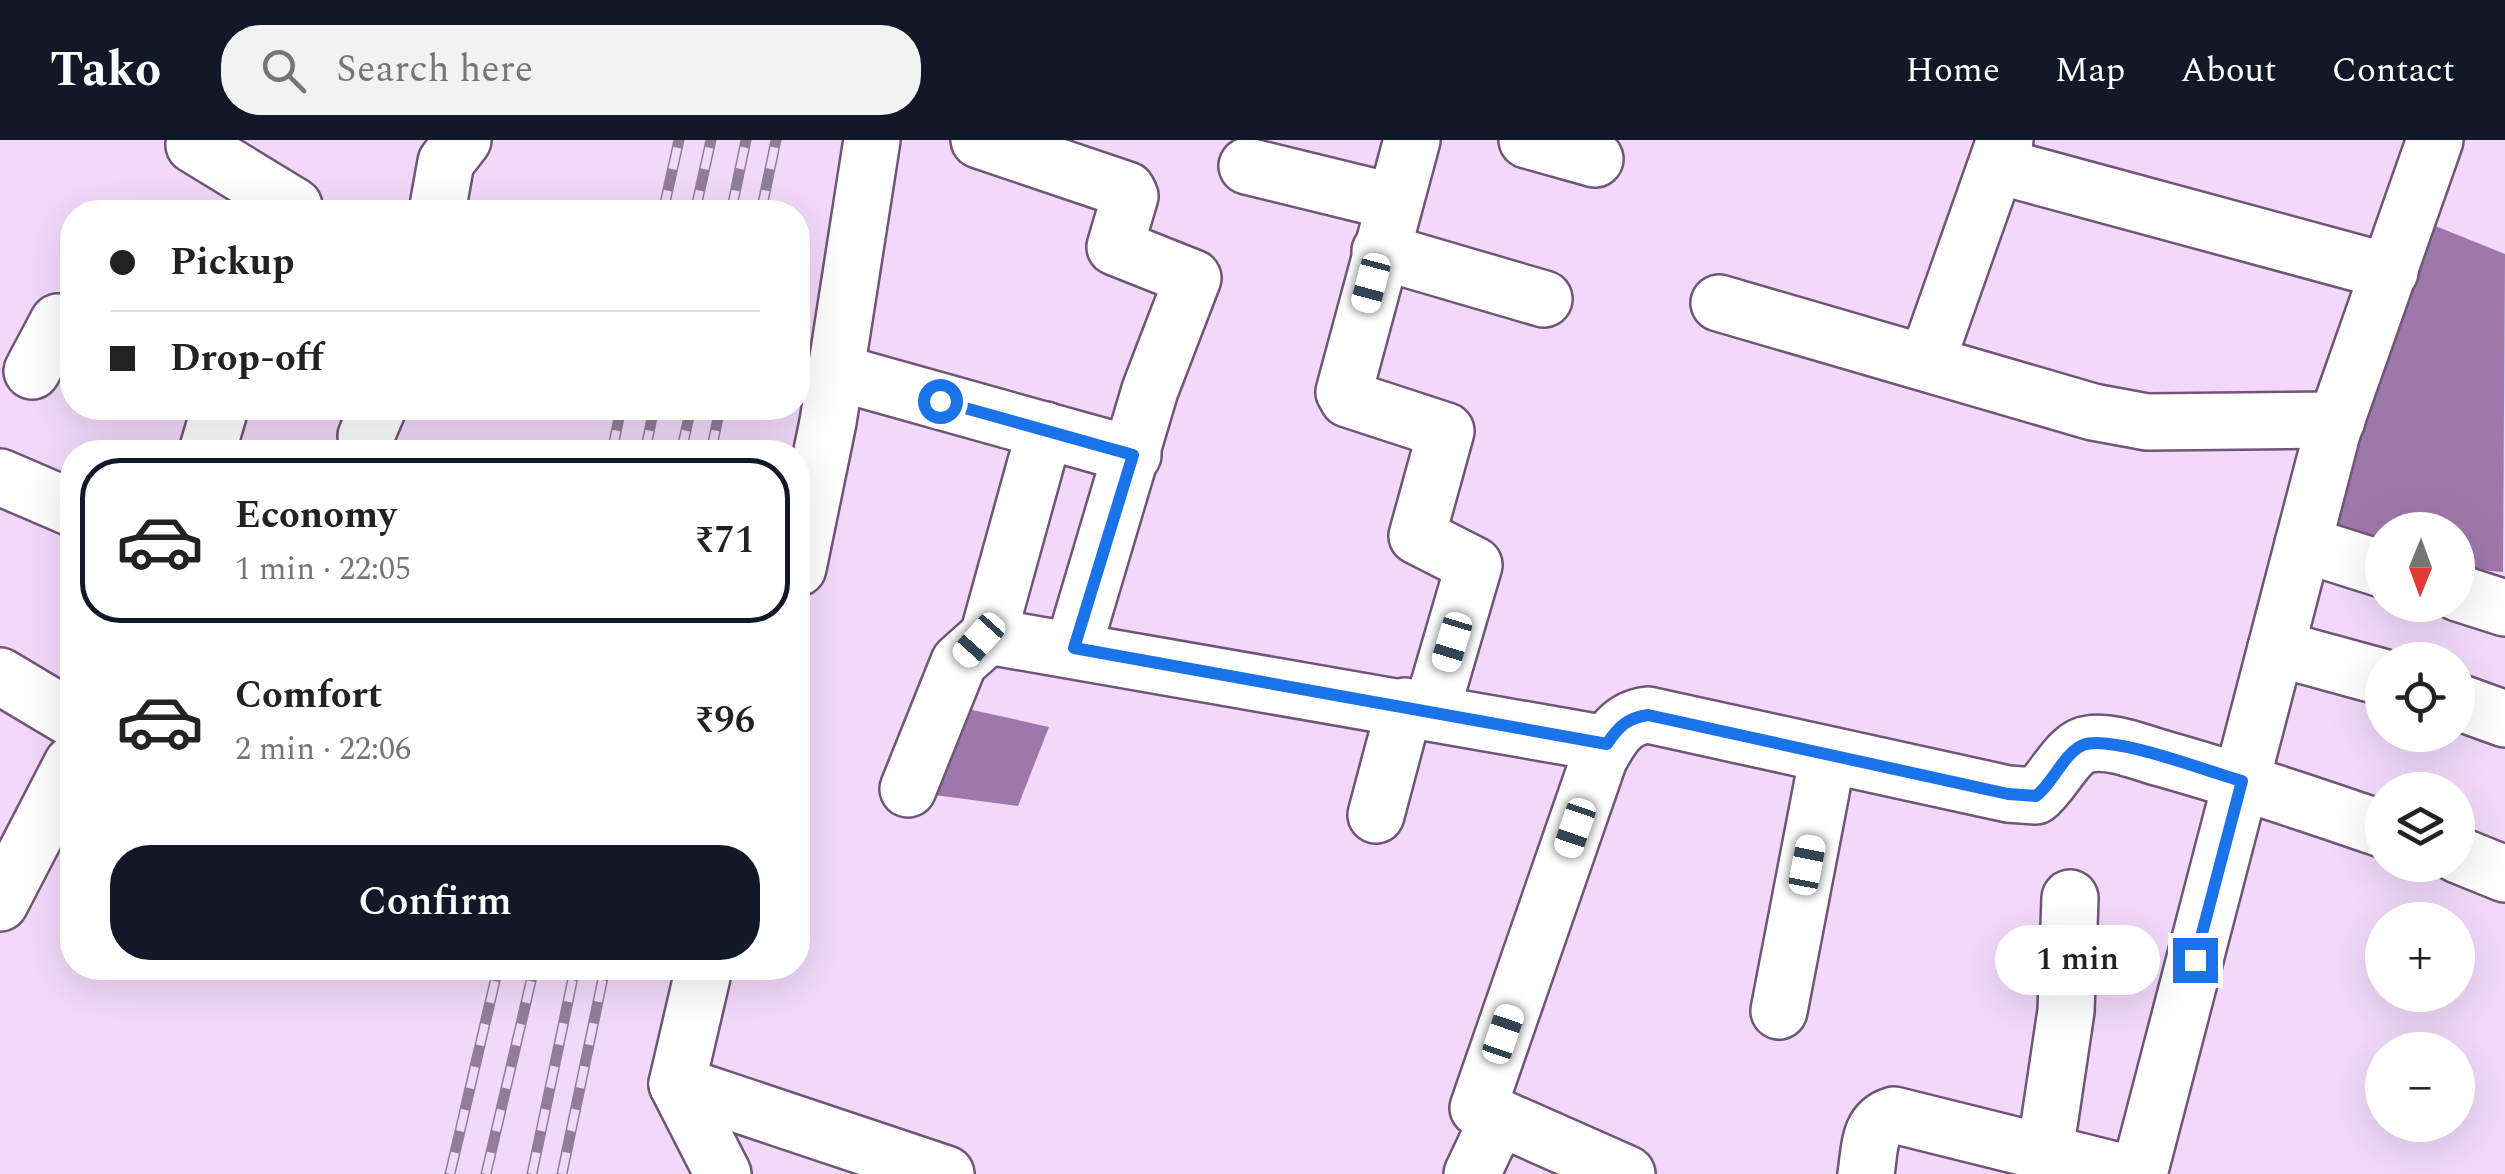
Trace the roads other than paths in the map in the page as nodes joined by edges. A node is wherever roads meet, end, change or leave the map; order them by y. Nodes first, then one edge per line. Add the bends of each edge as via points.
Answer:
1 (462, 140) edge
2 (872, 140) edge
3 (980, 140) edge
4 (1412, 140) edge
5 (1527, 140) edge
6 (2435, 140) edge
7 (190, 142) edge
8 (2002, 153) edge
9 (1595, 158) dead end
10 (1247, 166) dead end
11 (284, 200) edge
12 (440, 200) edge
13 (1387, 226) junction
14 (2390, 272) junction
15 (1544, 299) dead end
16 (1719, 304) dead end
17 (60, 323) edge
18 (1927, 361) junction
19 (32, 372) dead end
20 (836, 372) junction
21 (2337, 420) junction
22 (1045, 430) junction
23 (1133, 455) junction
24 (0, 477) edge
25 (60, 503) edge
26 (810, 506) edge
27 (2303, 544) junction
28 (2365, 564) edge
29 (2475, 598) edge
30 (2505, 608) edge
31 (988, 636) junction
32 (1074, 648) junction
33 (2276, 648) junction
34 (2365, 672) edge
35 (0, 676) edge
36 (2475, 708) edge
37 (1418, 709) junction
38 (60, 712) edge
39 (2505, 718) edge
40 (1607, 744) junction
41 (1828, 755) junction
42 (2242, 781) junction
43 (60, 787) edge
44 (908, 789) dead end
45 (1376, 814) dead end
46 (2365, 823) edge
47 (2475, 862) edge
48 (2505, 874) edge
49 (2070, 898) dead end
50 (0, 903) edge
51 (701, 980) edge
52 (1779, 1011) dead end
53 (677, 1084) junction
54 (1498, 1119) junction
55 (2045, 1152) junction
56 (723, 1174) edge
57 (946, 1174) edge
58 (1472, 1174) edge
59 (1627, 1174) edge
60 (1866, 1174) edge
61 (2131, 1174) edge
62 (2139, 1174) edge

1 - 12 street via 446,162
2 - 20 street
3 - 23 street via 1127,190 1115,247 1193,278
4 - 13 street
5 - 9 street
6 - 14 street
7 - 11 street
8 - 14 street
8 - 18 street
10 - 13 street
13 - 15 street
13 - 37 street via 1344,392 1348,399 1446,431 1418,536 1474,565
14 - 21 street
16 - 18 street
17 - 19 street
18 - 21 street via 2146,422
20 - 22 street
20 - 26 street
21 - 27 street
22 - 23 street
22 - 31 street
23 - 32 street
24 - 25 street
27 - 28 street
27 - 33 street
29 - 30 street
31 - 32 street
31 - 44 street via 959,662
32 - 37 street
33 - 34 street
33 - 42 street
35 - 38 street
36 - 39 street
37 - 40 street
37 - 45 street
40 - 41 street via 1618,727 1648,715
40 - 54 street via 1479,1102 1480,1111
41 - 42 street via 2036,796 2073,752 2086,744 2114,745
41 - 52 street
42 - 46 street
42 - 62 street
43 - 50 street
47 - 48 street
49 - 55 street via 2066,1011
51 - 53 street
53 - 56 street
53 - 57 street
54 - 58 street
54 - 59 street
55 - 60 street via 1894,1114 1873,1129
55 - 61 street

